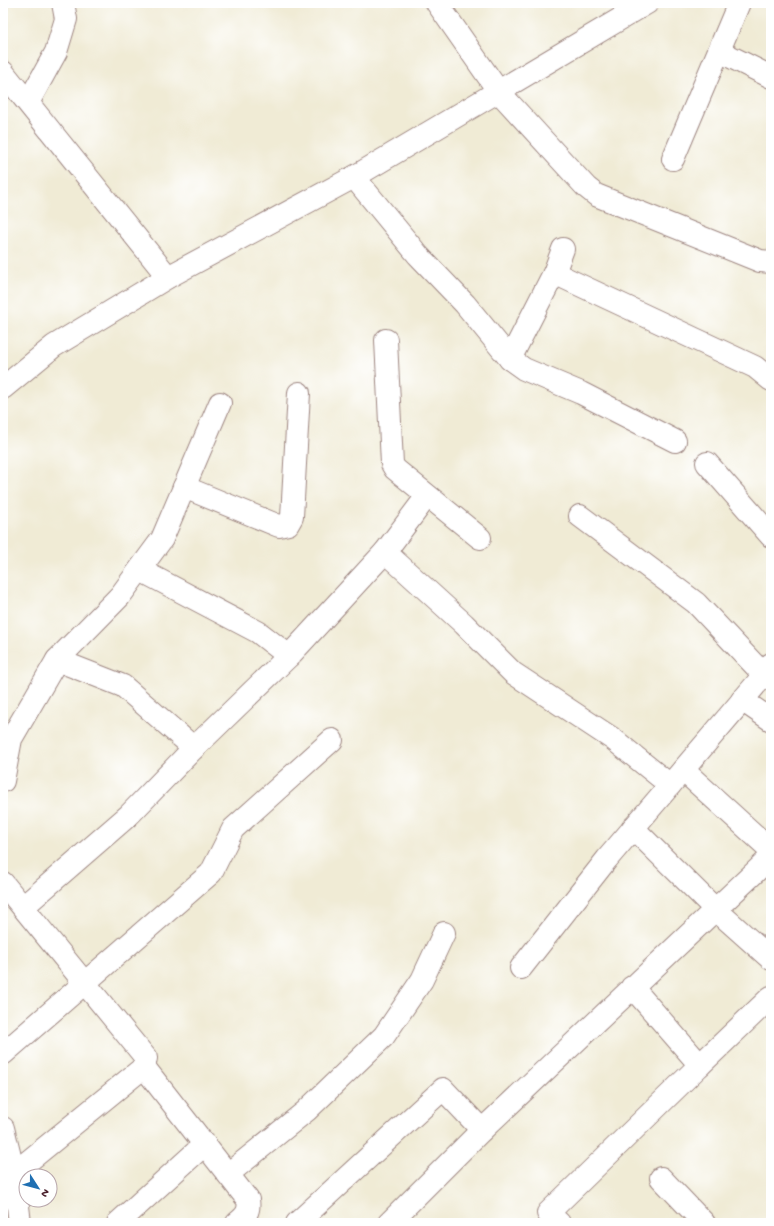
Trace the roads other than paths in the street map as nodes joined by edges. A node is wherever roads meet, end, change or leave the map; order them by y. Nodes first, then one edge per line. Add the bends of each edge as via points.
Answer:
1 (63, 3) edge
2 (437, 3) edge
3 (647, 3) edge
4 (739, 3) edge
5 (719, 51) junction
6 (3, 72) edge
7 (771, 77) edge
8 (499, 92) junction
9 (29, 101) junction
10 (673, 159) dead end
11 (354, 177) junction
12 (563, 249) dead end
13 (771, 262) edge
14 (554, 273) junction
15 (168, 277) junction
16 (386, 340) dead end
17 (510, 359) junction
18 (771, 380) edge
19 (3, 388) edge
20 (299, 393) dead end
21 (220, 403) dead end
22 (675, 441) dead end
23 (707, 463) dead end
24 (184, 487) junction
25 (427, 496) junction
26 (580, 516) dead end
27 (771, 536) edge
28 (480, 538) dead end
29 (385, 552) junction
30 (140, 570) junction
31 (289, 656) junction
32 (57, 660) junction
33 (767, 669) edge
34 (742, 700) junction
35 (771, 720) edge
36 (332, 740) dead end
37 (194, 748) junction
38 (676, 778) junction
39 (3, 782) edge
40 (633, 828) junction
41 (771, 850) edge
42 (771, 857) edge
43 (3, 883) edge
44 (23, 907) junction
45 (715, 909) junction
46 (444, 933) dead end
47 (771, 958) edge
48 (521, 968) dead end
49 (85, 982) junction
50 (632, 987) junction
51 (771, 997) edge
52 (3, 1054) edge
53 (700, 1065) junction
54 (144, 1067) junction
55 (3, 1128) edge
56 (482, 1130) junction
57 (205, 1144) junction
58 (14, 1173) junction
59 (228, 1174) junction
60 (661, 1178) dead end
61 (14, 1216) edge
62 (549, 1220) edge
63 (118, 1223) edge
64 (237, 1223) edge
65 (297, 1223) edge
66 (389, 1223) edge
67 (704, 1223) edge

1 - 9 street via 66,19 56,52
2 - 8 street
3 - 8 street
4 - 5 street
5 - 7 street
5 - 10 street
6 - 9 street
8 - 11 street
8 - 13 street via 596,195 760,261
9 - 15 street
11 - 15 street
11 - 17 street via 418,255 465,304
12 - 14 street
14 - 17 street
14 - 18 street via 755,366
15 - 19 street via 54,346
16 - 25 street via 392,464
17 - 22 street via 524,369 581,393
20 - 24 street via 292,517 288,524 279,526
21 - 24 street
23 - 27 street
24 - 30 street via 162,539
25 - 28 street
25 - 29 street
26 - 33 street via 696,604
29 - 31 street
29 - 38 street via 513,673
30 - 31 street via 258,632
30 - 32 street via 120,596
31 - 37 street
32 - 37 street via 123,686
32 - 39 street via 11,739
33 - 34 street
34 - 35 street
34 - 38 street
36 - 49 street via 233,829 211,873
37 - 44 street via 129,815
38 - 40 street
38 - 41 street
40 - 45 street
40 - 48 street
42 - 45 street
43 - 44 street
44 - 49 street
45 - 47 street
45 - 50 street
46 - 59 street via 422,980 384,1036 306,1111
49 - 52 street
49 - 54 street via 146,1058
50 - 53 street
50 - 56 street
51 - 53 street
53 - 62 street
54 - 57 street
54 - 58 street
55 - 58 street
56 - 65 street via 443,1088
56 - 66 street
57 - 59 street
57 - 63 street
58 - 61 street
59 - 64 street via 248,1200 249,1209
60 - 67 street

